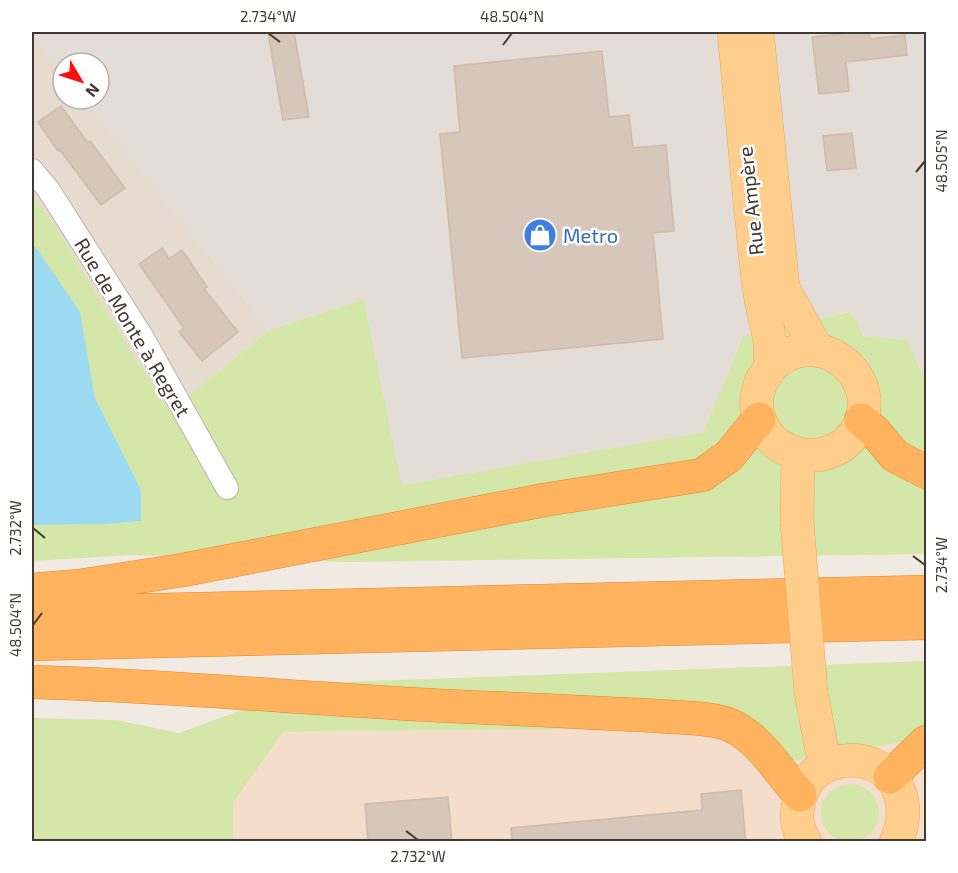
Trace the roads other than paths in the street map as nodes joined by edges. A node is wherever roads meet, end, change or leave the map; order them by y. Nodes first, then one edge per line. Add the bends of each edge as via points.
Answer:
1 (734, 32) edge
2 (757, 32) edge
3 (32, 170) edge
4 (817, 350) junction
5 (769, 369) junction
6 (759, 419) junction
7 (861, 420) junction
8 (798, 455) junction
9 (927, 472) edge
10 (227, 488) dead end
11 (32, 590) edge
12 (927, 592) edge
13 (32, 613) edge
14 (927, 623) edge
15 (32, 644) edge
16 (32, 682) edge
17 (927, 742) edge
18 (825, 766) junction
19 (890, 777) junction
20 (800, 795) junction
21 (805, 842) edge
22 (896, 842) edge

1 - 5 main road, Rue Ampère via 759,294 770,342
2 - 4 main road, Rue Ampère via 783,288
3 - 10 street, Rue de Monte à Regret via 143,338
4 - 5 main road via 790,354
4 - 7 main road via 839,358 856,374 864,405
5 - 6 main road via 758,393
6 - 8 main road via 781,448
6 - 11 highway via 729,456 702,475 543,500 183,570
7 - 8 main road via 854,434 829,453
7 - 9 highway via 895,456
8 - 18 main road, bridge via 797,522 811,692
12 - 13 highway
14 - 15 highway
16 - 20 highway via 700,719 729,724 752,738
17 - 19 highway
18 - 19 main road via 839,761 866,762
18 - 20 main road via 806,783
19 - 22 main road via 904,807
20 - 21 main road via 797,811

